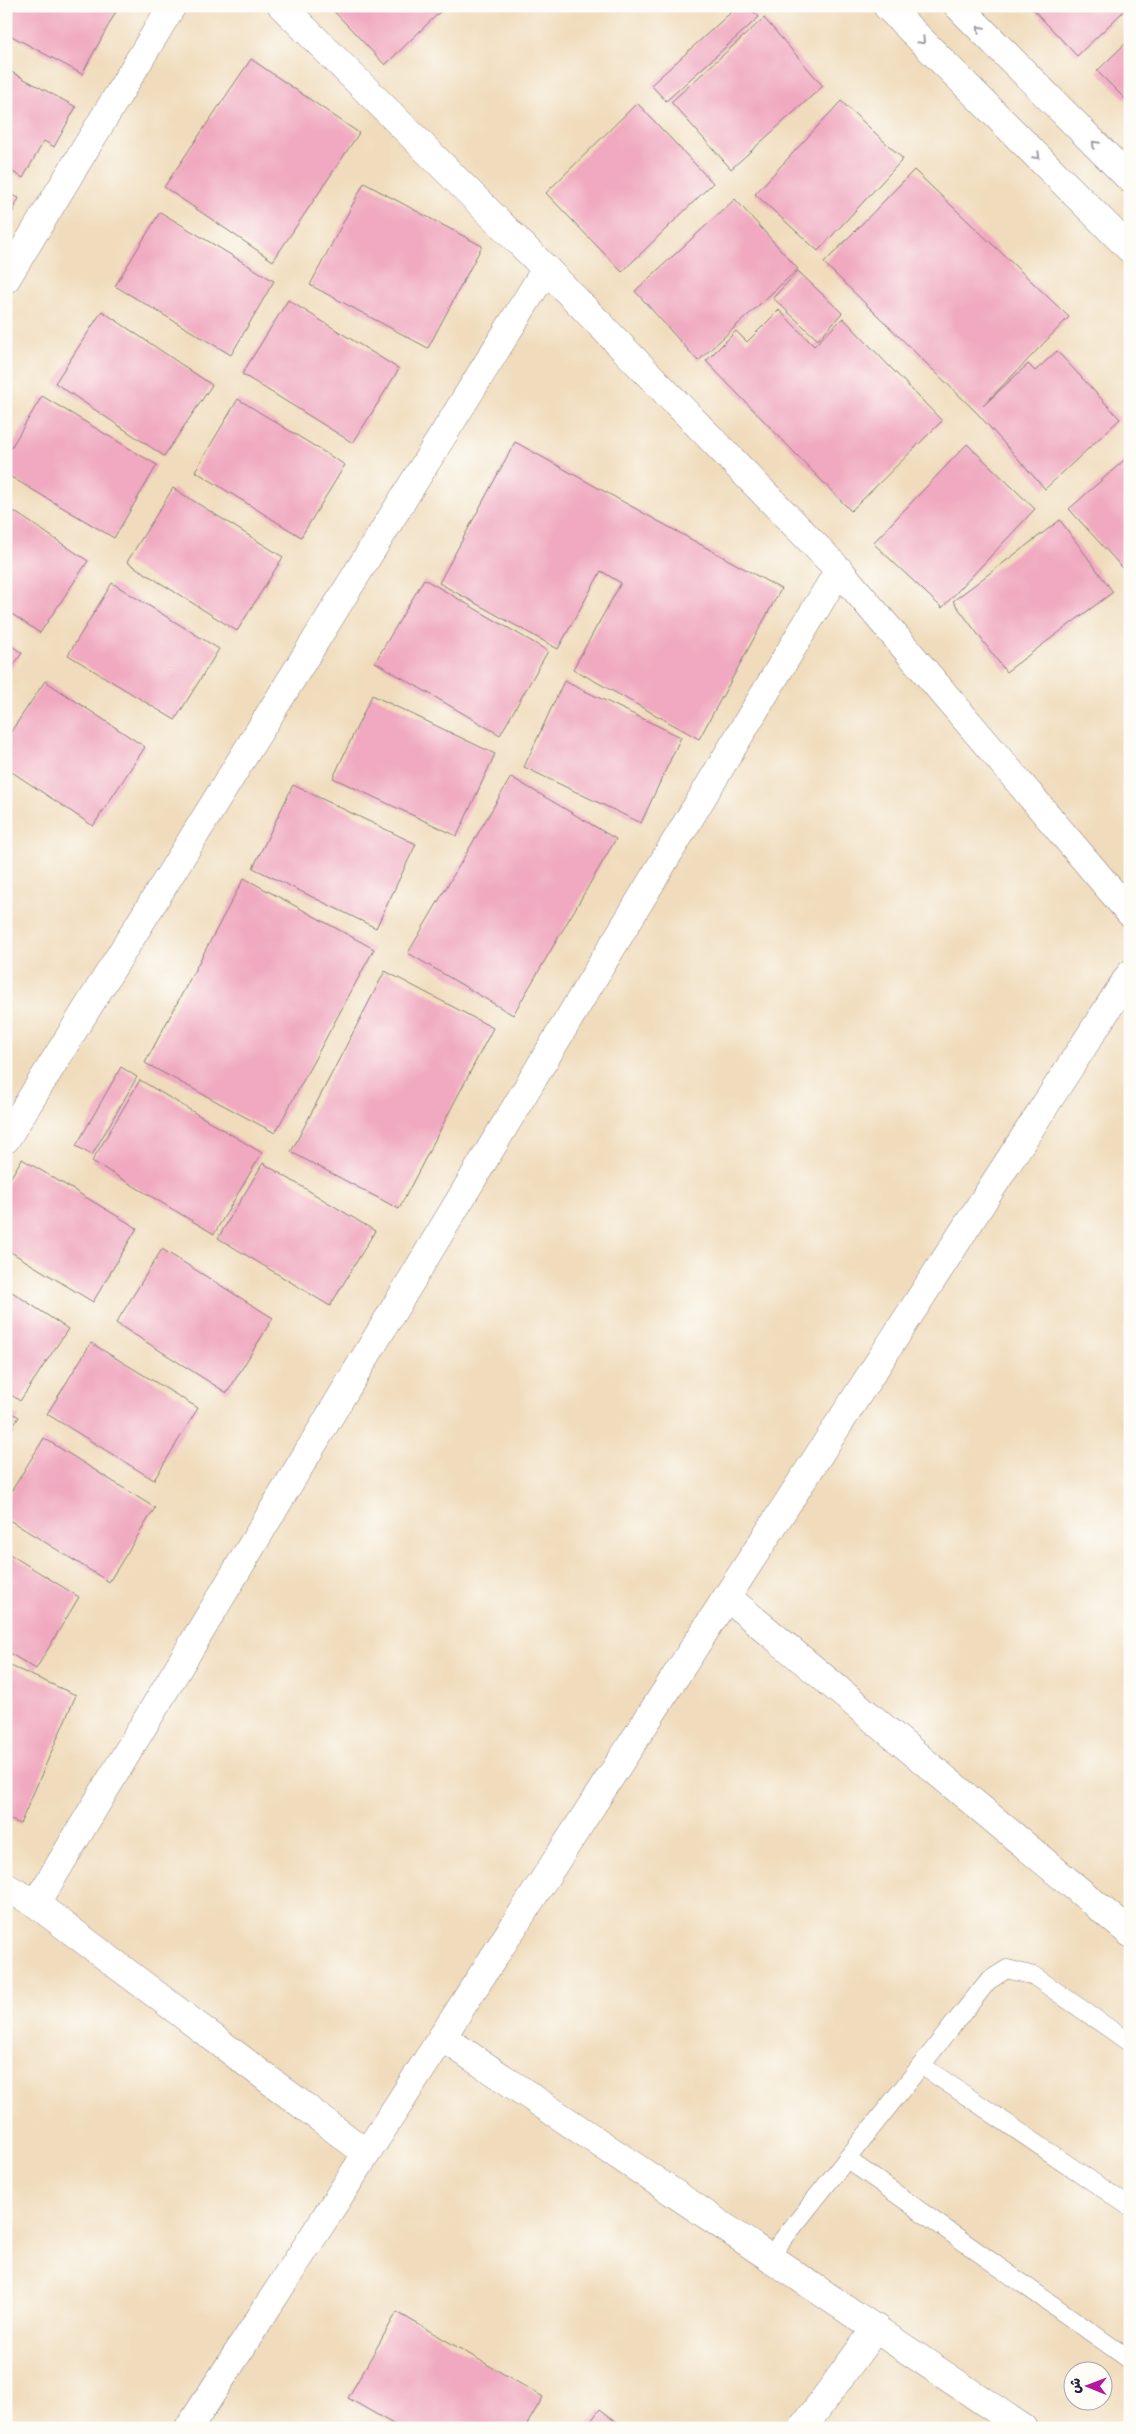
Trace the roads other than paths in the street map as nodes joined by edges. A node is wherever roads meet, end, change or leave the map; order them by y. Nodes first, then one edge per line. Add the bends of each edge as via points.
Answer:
1 (172, 6) edge
2 (282, 6) edge
3 (887, 6) edge
4 (958, 6) edge
5 (1130, 179) edge
6 (1130, 249) edge
7 (546, 269) junction
8 (6, 280) edge
9 (839, 570) junction
10 (1130, 913) edge
11 (1130, 974) edge
12 (6, 1139) edge
13 (726, 1597) junction
14 (6, 1888) edge
15 (36, 1904) junction
16 (1130, 1933) edge
17 (442, 2038) junction
18 (1130, 2043) edge
19 (921, 2065) junction
20 (366, 2153) junction
21 (846, 2159) junction
22 (1130, 2206) edge
23 (769, 2257) junction
24 (876, 2328) junction
25 (1130, 2360) edge
26 (189, 2428) edge
27 (804, 2428) edge
28 (1024, 2428) edge

1 - 8 street
2 - 7 street
3 -> 6 street
5 -> 4 street
7 - 9 street
7 - 12 street
9 - 10 street
9 - 15 street
11 - 13 street
13 - 16 street
13 - 17 street
14 - 15 street
15 - 20 street
17 - 20 street
17 - 23 street
18 - 19 lane via 1034,1976 1007,1969 988,1981
19 - 21 lane
19 - 22 lane
20 - 26 street
21 - 23 lane
21 - 25 lane
23 - 24 street
24 - 27 street
24 - 28 street

